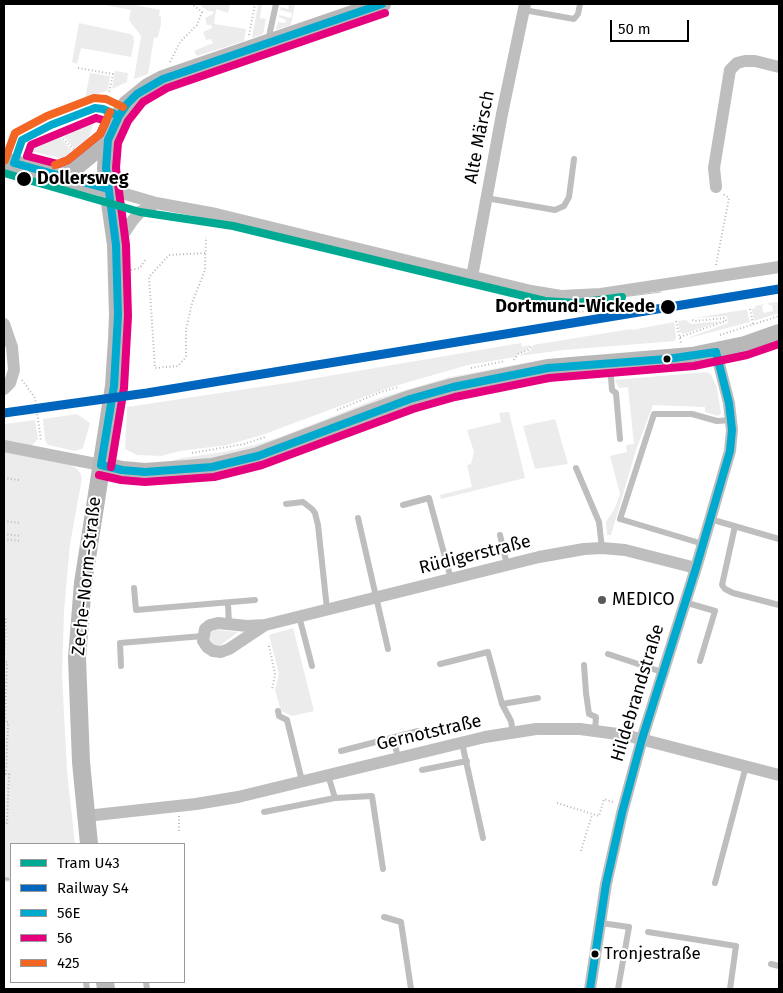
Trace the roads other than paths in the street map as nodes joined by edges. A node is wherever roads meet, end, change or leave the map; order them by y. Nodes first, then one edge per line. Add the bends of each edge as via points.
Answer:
1 (276, 4) edge
2 (382, 4) edge
3 (580, 4) edge
4 (524, 7) edge
5 (268, 42) junction
6 (779, 67) edge
7 (119, 116) junction
8 (108, 140) junction
9 (574, 159) dead end
10 (9, 162) edge
11 (58, 174) junction
12 (716, 187) road end
13 (108, 190) junction
14 (486, 198) junction
15 (156, 203) junction
16 (116, 245) junction
17 (779, 268) edge
18 (472, 277) junction
19 (4, 324) edge
20 (779, 333) edge
21 (716, 352) junction
22 (610, 363) junction
23 (4, 389) edge
24 (732, 420) junction
25 (620, 439) dead end
26 (4, 446) edge
27 (101, 465) junction
28 (576, 468) dead end
29 (286, 504) dead end
30 (403, 505) dead end
31 (358, 518) dead end
32 (710, 519) junction
33 (736, 526) junction
34 (500, 536) dead end
35 (779, 539) edge
36 (703, 544) junction
37 (602, 548) junction
38 (507, 565) junction
39 (696, 568) junction
40 (450, 579) junction
41 (134, 588) dead end
42 (376, 597) junction
43 (255, 600) dead end
44 (228, 602) junction
45 (684, 602) junction
46 (779, 605) edge
47 (327, 609) junction
48 (299, 616) junction
49 (265, 624) junction
50 (229, 625) junction
51 (203, 636) junction
52 (388, 649) dead end
53 (608, 654) dead end
54 (700, 661) dead end
55 (440, 664) dead end
56 (121, 666) dead end
57 (312, 666) dead end
58 (584, 666) dead end
59 (662, 672) junction
60 (538, 698) dead end
61 (502, 704) junction
62 (278, 711) dead end
63 (418, 731) dead end
64 (595, 731) junction
65 (513, 732) junction
66 (392, 738) junction
67 (642, 739) junction
68 (462, 742) junction
69 (341, 751) dead end
70 (398, 757) junction
71 (467, 761) junction
72 (746, 766) junction
73 (422, 770) dead end
74 (779, 774) edge
75 (328, 775) junction
76 (302, 781) junction
77 (335, 798) junction
78 (264, 812) dead end
79 (86, 816) junction
80 (483, 838) dead end
81 (89, 843) edge
82 (383, 869) dead end
83 (715, 883) dead end
84 (384, 917) dead end
85 (600, 922) junction
86 (648, 932) dead end
87 (770, 964) dead end
88 (779, 966) edge
89 (411, 989) edge
90 (590, 989) edge
91 (618, 989) edge
92 (730, 989) edge

1 - 5 lane
2 - 5 main road
3 - 4 lane via 574,18
4 - 14 street, Alte Märsch
5 - 7 main road via 163,79 127,104
6 - 12 street via 745,61 730,70 714,168
7 - 8 main road
7 - 10 lane via 95,108 51,125 22,140
8 - 11 main road via 73,169
8 - 13 main road
9 - 14 lane via 569,197 564,206 555,210
10 - 11 main road
11 - 13 main road
13 - 15 street
13 - 16 main road, Zeche-Norm-Straße
14 - 18 street, Alte Märsch
15 - 16 street via 136,216
15 - 18 street via 216,214
16 - 27 main road, Zeche-Norm-Straße via 118,315 114,386
17 - 18 street via 583,296 530,291
19 - 23 street via 12,347 14,370 10,383
20 - 21 main road
21 - 22 main road
21 - 24 street, Hildebrandstraße
22 - 25 lane
22 - 27 main road via 548,368 452,387 410,399 258,456 212,467 145,472
24 - 32 street, Hildebrandstraße via 730,451
24 - 36 lane via 717,421 692,414 654,414 620,519
26 - 27 street
27 - 79 main road, Zeche-Norm-Straße via 83,583 77,658 78,725
28 - 37 lane via 599,522
29 - 47 lane via 303,502 315,513
30 - 40 lane via 429,498
31 - 42 lane
32 - 33 lane
32 - 36 street, Hildebrandstraße
33 - 35 lane
33 - 46 lane via 722,585 733,593
34 - 38 lane
36 - 39 street, Hildebrandstraße
37 - 38 street, Rüdigerstraße via 570,551
37 - 39 street, Rüdigerstraße
38 - 40 street, Rüdigerstraße
39 - 45 street, Hildebrandstraße
40 - 42 street, Rüdigerstraße
41 - 44 lane via 136,610
42 - 47 street, Rüdigerstraße
42 - 52 lane
43 - 44 lane
44 - 50 lane
45 - 54 lane via 715,611
45 - 59 street, Hildebrandstraße
47 - 48 street, Rüdigerstraße
48 - 49 street, Rüdigerstraße
48 - 57 lane
49 - 50 street, Rüdigerstraße
49 - 51 street, Rüdigerstraße via 221,652 207,647
50 - 51 street, Rüdigerstraße via 210,625
51 - 56 lane via 120,643
53 - 59 lane
55 - 61 lane via 488,652
58 - 64 lane via 589,714 596,717
59 - 67 street, Hildebrandstraße
60 - 61 lane
61 - 65 lane
62 - 76 lane via 279,716 287,720
63 - 66 lane
64 - 65 street, Gernotstraße via 560,728
64 - 67 street, Gernotstraße
65 - 68 street, Gernotstraße
66 - 69 lane
66 - 70 lane
67 - 72 street, Gernotstraße
67 - 85 street, Hildebrandstraße via 612,855
68 - 70 street, Gernotstraße
68 - 71 lane
70 - 75 street, Gernotstraße
71 - 73 lane
71 - 80 lane
72 - 74 street, Gernotstraße
72 - 83 lane
75 - 76 street, Gernotstraße
75 - 77 lane
76 - 79 street, Gernotstraße via 196,804
77 - 78 lane
77 - 82 lane via 372,796
79 - 81 main road, Zeche-Norm-Straße
84 - 89 lane via 401,922
85 - 90 street, Hildebrandstraße
85 - 91 lane via 629,927
86 - 92 lane via 736,946
87 - 88 lane

